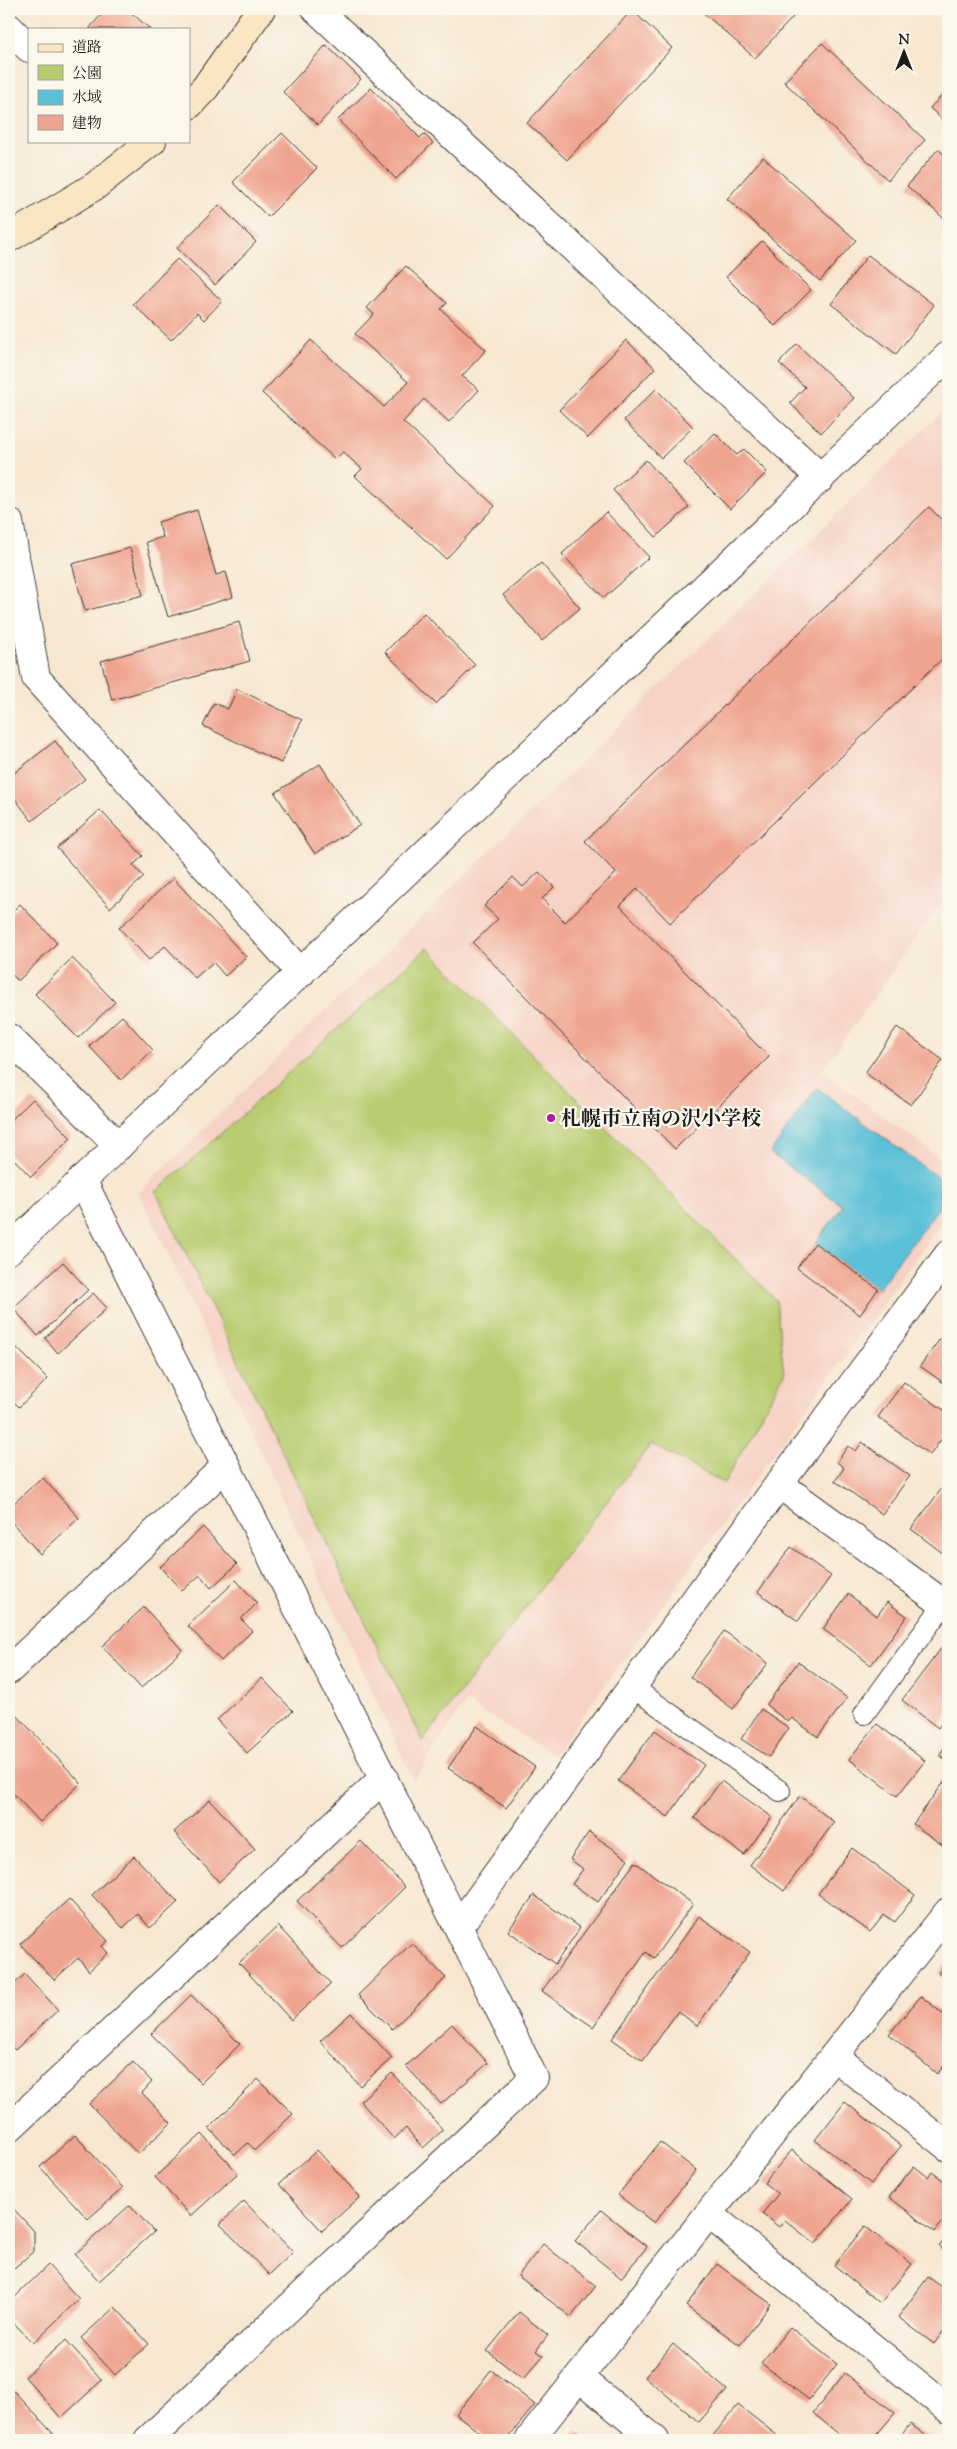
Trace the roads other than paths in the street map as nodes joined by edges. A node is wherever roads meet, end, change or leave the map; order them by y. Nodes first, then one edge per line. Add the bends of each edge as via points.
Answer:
1 (261, 9) edge
2 (316, 9) edge
3 (9, 28) edge
4 (28, 47) edge
5 (190, 104) edge
6 (138, 146) edge
7 (9, 238) edge
8 (946, 361) edge
9 (821, 478) junction
10 (9, 522) edge
11 (301, 973) junction
12 (9, 1038) edge
13 (118, 1146) junction
14 (82, 1180) junction
15 (9, 1250) edge
16 (948, 1255) edge
17 (226, 1466) junction
18 (779, 1484) junction
19 (947, 1603) edge
20 (9, 1670) edge
21 (632, 1687) junction
22 (864, 1714) dead end
23 (384, 1778) junction
24 (780, 1791) dead end
25 (948, 1912) edge
26 (459, 1926) junction
27 (834, 2056) junction
28 (9, 2128) edge
29 (948, 2147) edge
30 (708, 2214) junction
31 (579, 2377) junction
32 (948, 2409) edge
33 (148, 2440) edge
34 (530, 2440) edge
35 (655, 2440) edge

1 - 5 street
2 - 9 street
3 - 4 street
6 - 7 street via 95,186
8 - 9 street
9 - 11 street
10 - 11 street via 36,678
11 - 13 street
12 - 13 street
13 - 14 street
14 - 15 street
14 - 17 street
16 - 18 street
17 - 20 street
17 - 23 street
18 - 19 street
18 - 21 street
19 - 22 lane
21 - 24 lane
21 - 26 street
23 - 26 street
23 - 28 street
25 - 27 street
26 - 33 street via 534,2078
27 - 29 street
27 - 30 street
30 - 31 street
30 - 32 street
31 - 34 street
31 - 35 street

